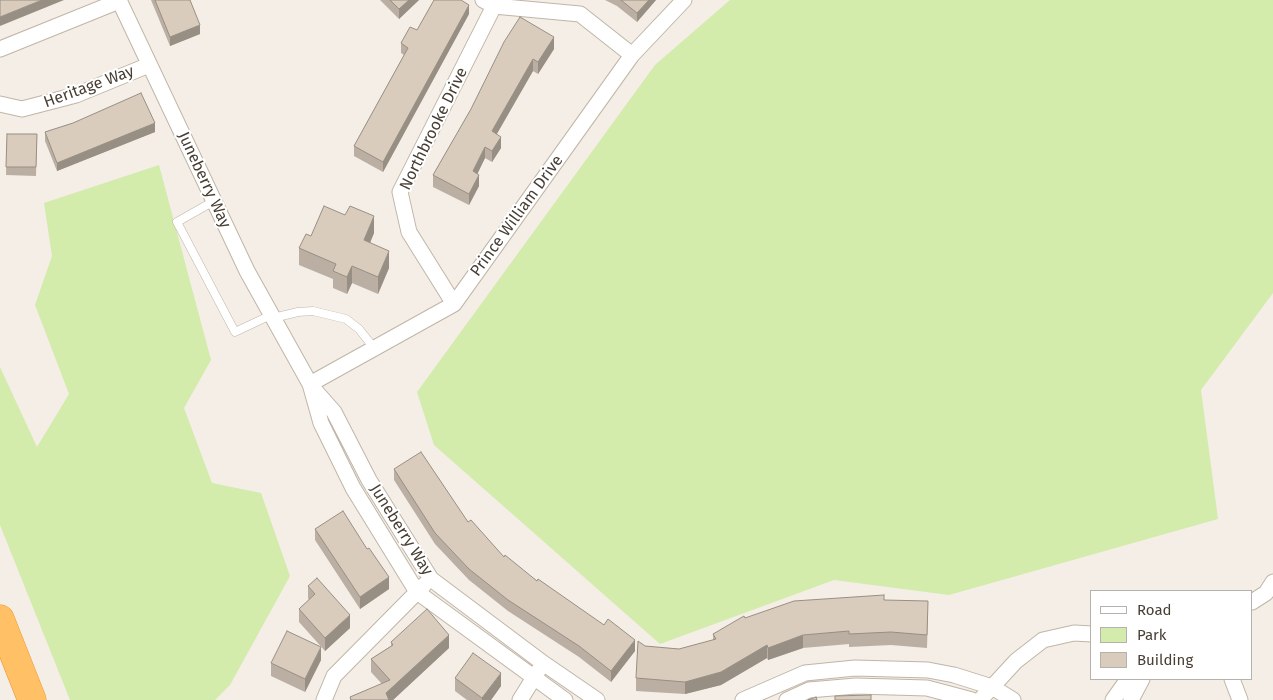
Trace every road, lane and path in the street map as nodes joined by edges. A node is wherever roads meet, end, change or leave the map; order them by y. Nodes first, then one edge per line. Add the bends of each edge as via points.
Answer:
1 (684, 0) edge
2 (119, 1) edge
3 (488, 3) edge
4 (0, 49) edge
5 (632, 56) junction
6 (149, 65) junction
7 (0, 104) edge
8 (214, 201) junction
9 (454, 304) junction
10 (272, 317) junction
11 (374, 348) junction
12 (310, 384) junction
13 (369, 480) junction
14 (353, 488) junction
15 (1273, 576) edge
16 (430, 579) junction
17 (1264, 590) edge
18 (417, 592) junction
19 (1253, 601) edge
20 (0, 619) edge
21 (1090, 634) edge
22 (543, 664) junction
23 (894, 669) junction
24 (804, 672) junction
25 (533, 679) junction
26 (1127, 680) edge
27 (1141, 680) edge
28 (1232, 680) edge
29 (892, 687) junction
30 (992, 687) junction
31 (809, 690) junction
32 (32, 700) edge
33 (324, 700) edge
34 (520, 700) edge
35 (565, 700) edge
36 (597, 700) edge
37 (743, 700) edge
38 (787, 700) edge
39 (972, 700) edge
40 (980, 700) edge
41 (1013, 700) edge
42 (1113, 700) edge
43 (1131, 700) edge
44 (1240, 700) edge

1 - 5 street, Prince William Drive
2 - 4 street
2 - 6 street, Juneberry Way
3 - 5 street via 580,14
3 - 9 street, Northbrooke Drive via 400,192 409,232
5 - 9 street, Prince William Drive
6 - 7 street, Heritage Way via 76,95 22,109
6 - 8 street, Juneberry Way
8 - 10 street, Juneberry Way
8 - 10 lane via 177,222 235,332
9 - 11 street, Prince William Drive
10 - 11 lane via 313,311 346,319
10 - 12 street, Juneberry Way
11 - 12 street, Prince William Drive
12 - 13 street, Juneberry Way via 334,412
12 - 14 street, Juneberry Way via 322,423
13 - 14 street
13 - 16 street, Juneberry Way
14 - 18 street, Juneberry Way
15 - 17 street
16 - 18 street
16 - 22 street, Juneberry Way
17 - 19 street
18 - 25 street, Juneberry Way
18 - 33 street via 334,676
20 - 32 highway
21 - 30 street via 1074,633 1043,640 1016,661
22 - 25 street
22 - 36 street, Juneberry Way
23 - 24 street
23 - 29 street
23 - 30 street via 928,670 977,680
24 - 31 street
24 - 37 street
25 - 34 street
25 - 35 street, Juneberry Way
26 - 42 street
27 - 43 street
28 - 44 street
29 - 31 street
29 - 39 street via 927,688
30 - 40 street
30 - 41 street
31 - 38 street

